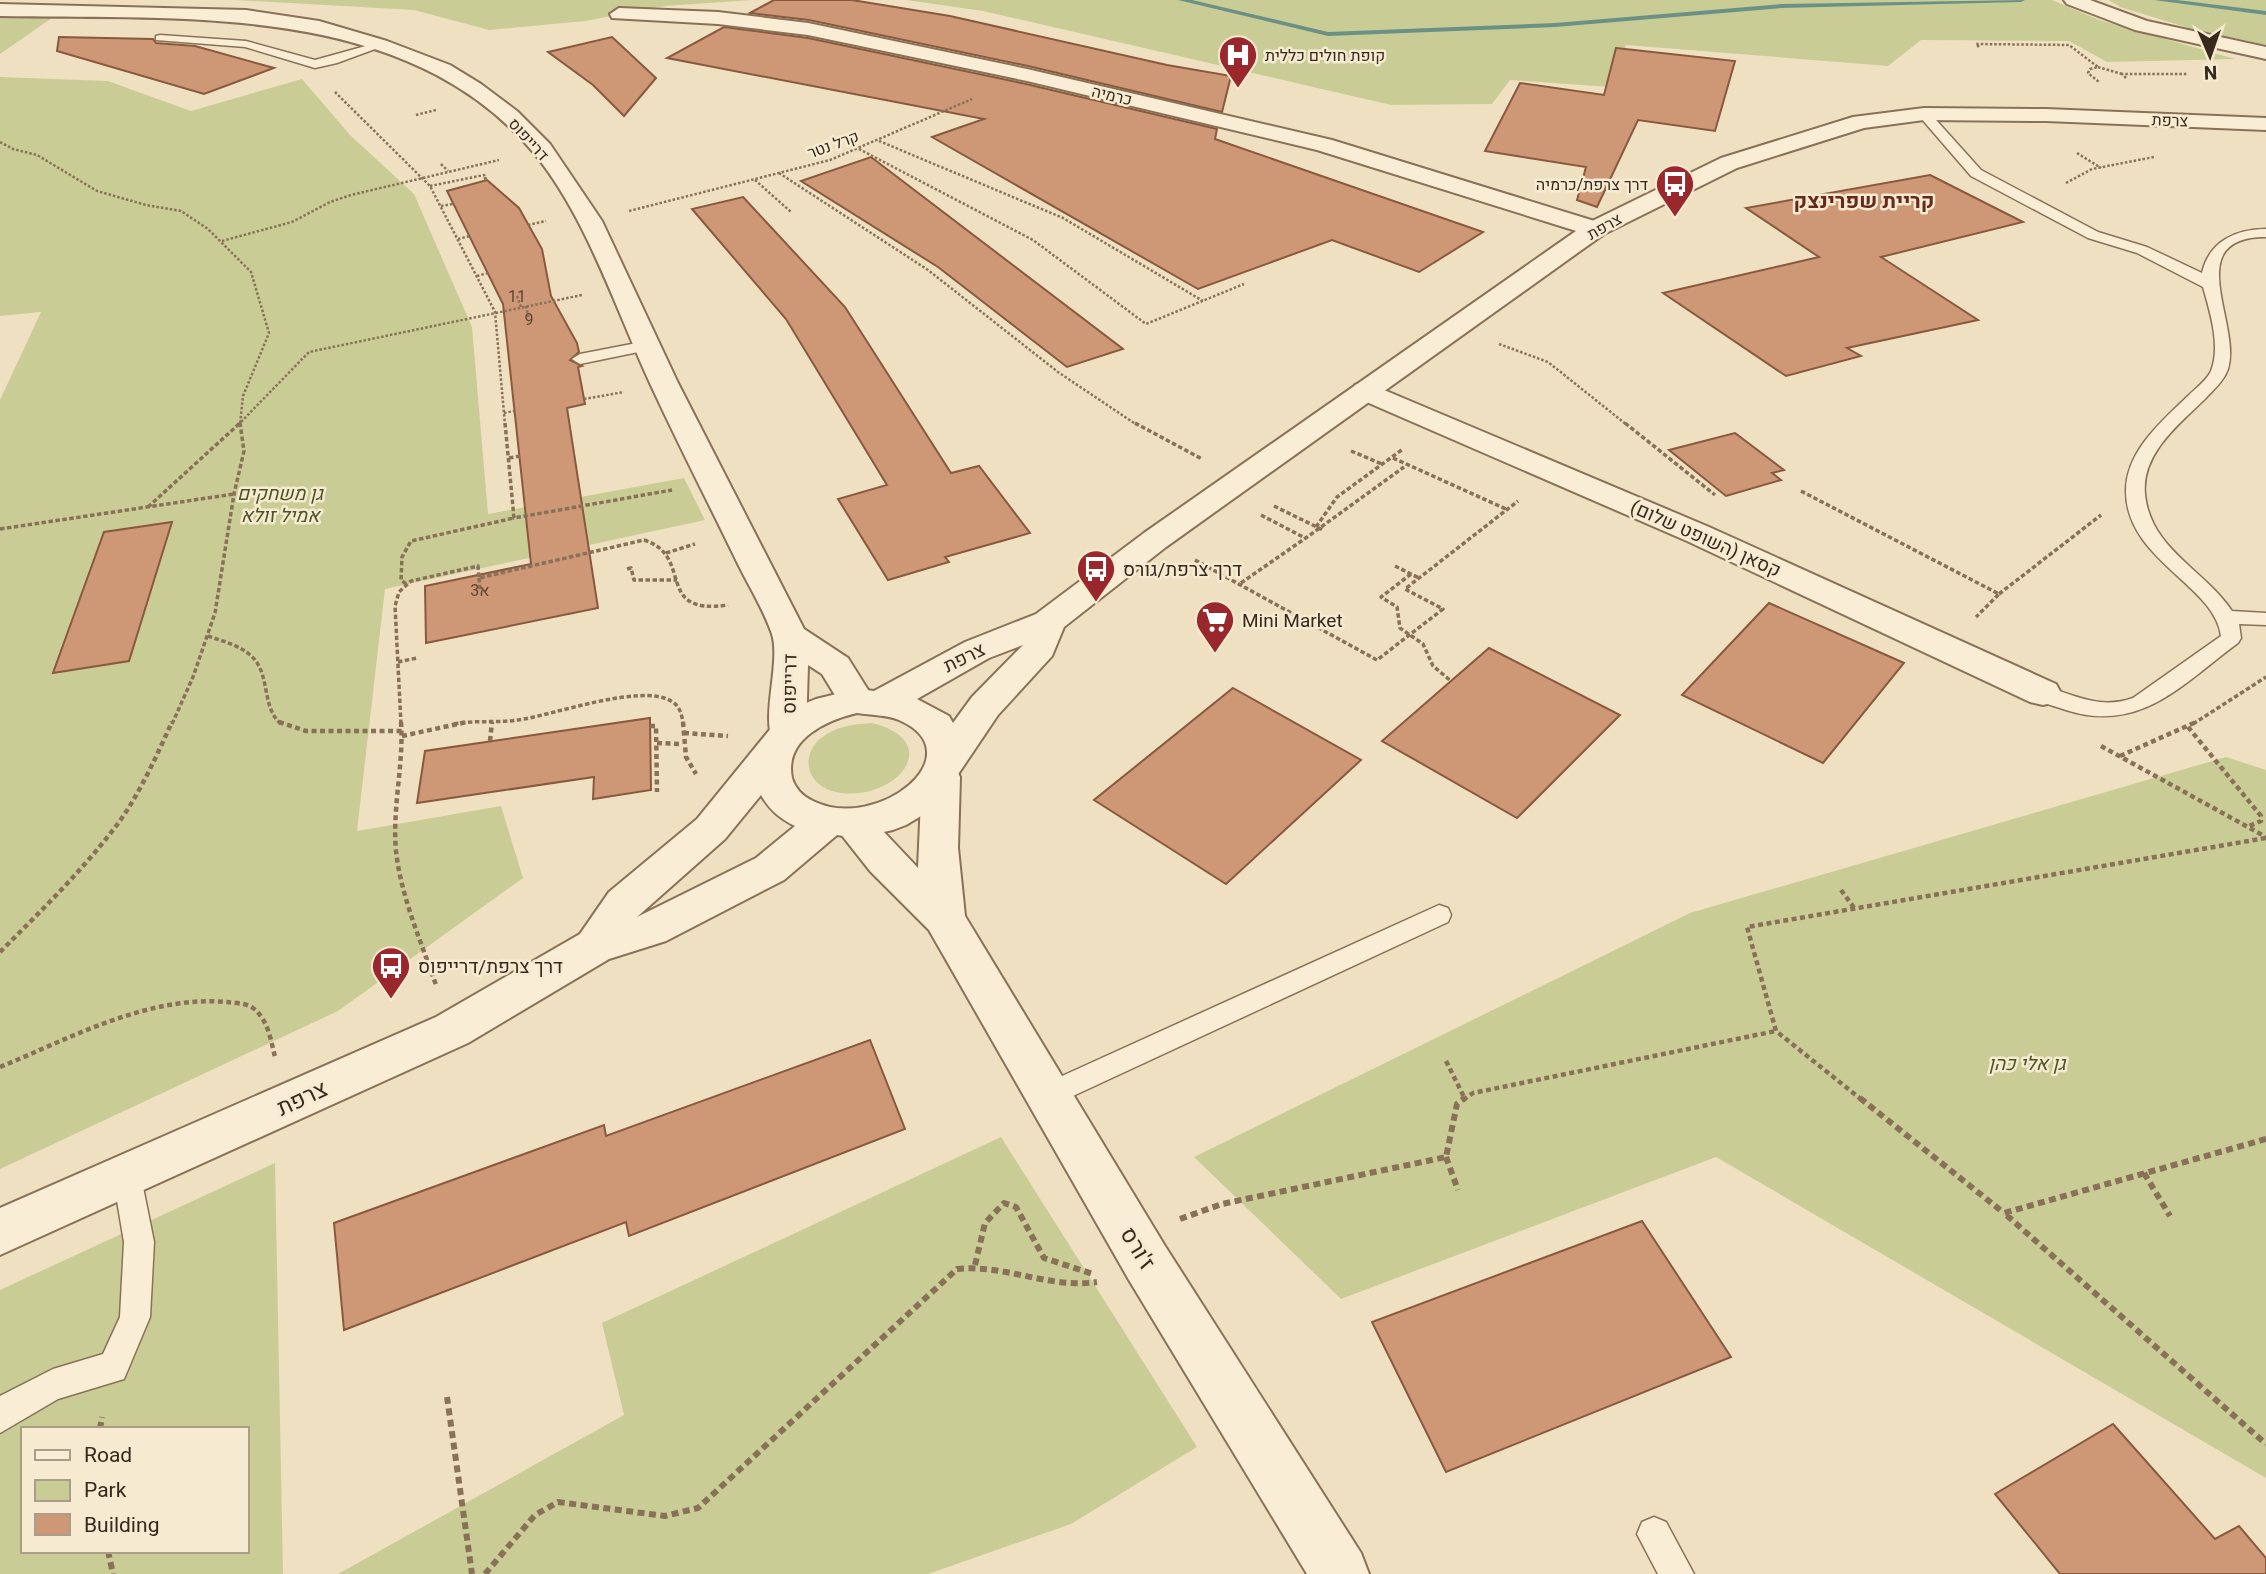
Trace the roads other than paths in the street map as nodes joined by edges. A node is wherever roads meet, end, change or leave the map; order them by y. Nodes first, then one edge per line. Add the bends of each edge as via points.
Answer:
1 (2073, 0) edge
2 (0, 10) edge
3 (619, 14) dead end
4 (160, 38) dead end
5 (380, 45) junction
6 (2266, 53) edge
7 (1924, 114) junction
8 (2266, 124) edge
9 (1595, 229) junction
10 (2266, 233) edge
11 (2210, 284) junction
12 (647, 346) junction
13 (580, 359) dead end
14 (1365, 391) junction
15 (2227, 617) junction
16 (2264, 619) dead end
17 (1048, 622) junction
18 (790, 636) junction
19 (2043, 692) joint
20 (871, 701) junction
21 (781, 743) junction
22 (944, 767) junction
23 (840, 822) junction
24 (1439, 915) dead end
25 (944, 918) junction
26 (595, 946) junction
27 (1050, 1094) junction
28 (127, 1177) junction
29 (0, 1232) edge
30 (4, 1412) edge
31 (1654, 1534) dead end
32 (1339, 1574) edge
33 (1677, 1574) edge

1 - 6 street via 2142,26
2 - 5 street, דרייפוס via 279,19
3 - 9 street, כרמיה via 718,18 808,29 1027,75 1324,145
4 - 5 lane via 246,44 315,64
5 - 12 street, דרייפוס via 443,69 474,88 542,149 590,221
7 - 8 street, צרפת
7 - 9 street, צרפת via 1861,122 1729,163
7 - 11 lane via 1976,173 2092,235 2142,250
9 - 14 street, צרפת
10 - 11 lane via 2242,235 2227,243 2209,272
11 - 15 lane via 2222,331 2219,372 2147,449 2136,478 2138,510 2153,538
12 - 13 lane
12 - 18 street, דרייפוס
14 - 17 street, צרפת
14 - 19 street, קסאן (השופט שלום) via 1872,612
15 - 16 lane
15 - 19 lane via 2231,639 2125,710 2091,710
17 - 20 street, צרפת
17 - 22 street, צרפת via 1040,648 985,706
18 - 20 street, דרייפוס via 835,666
18 - 21 street, דרייפוס via 791,684
20 - 21 street via 828,708 804,719
20 - 22 street via 910,707 931,719 945,737
21 - 23 street via 771,772 778,792 790,806
21 - 26 street, צרפת via 711,829 624,903
22 - 23 street via 926,796 899,813
22 - 25 street, ז'ורס via 936,832
23 - 25 street, ז'ורס
23 - 26 street, צרפת via 770,869 651,929
24 - 27 lane
25 - 27 street, ז'ורס
26 - 28 street, צרפת via 452,1030
27 - 32 street, ז'ורס via 1121,1261
28 - 29 street, צרפת
28 - 30 lane via 139,1242 135,1317 113,1368 82,1373
31 - 33 lane

